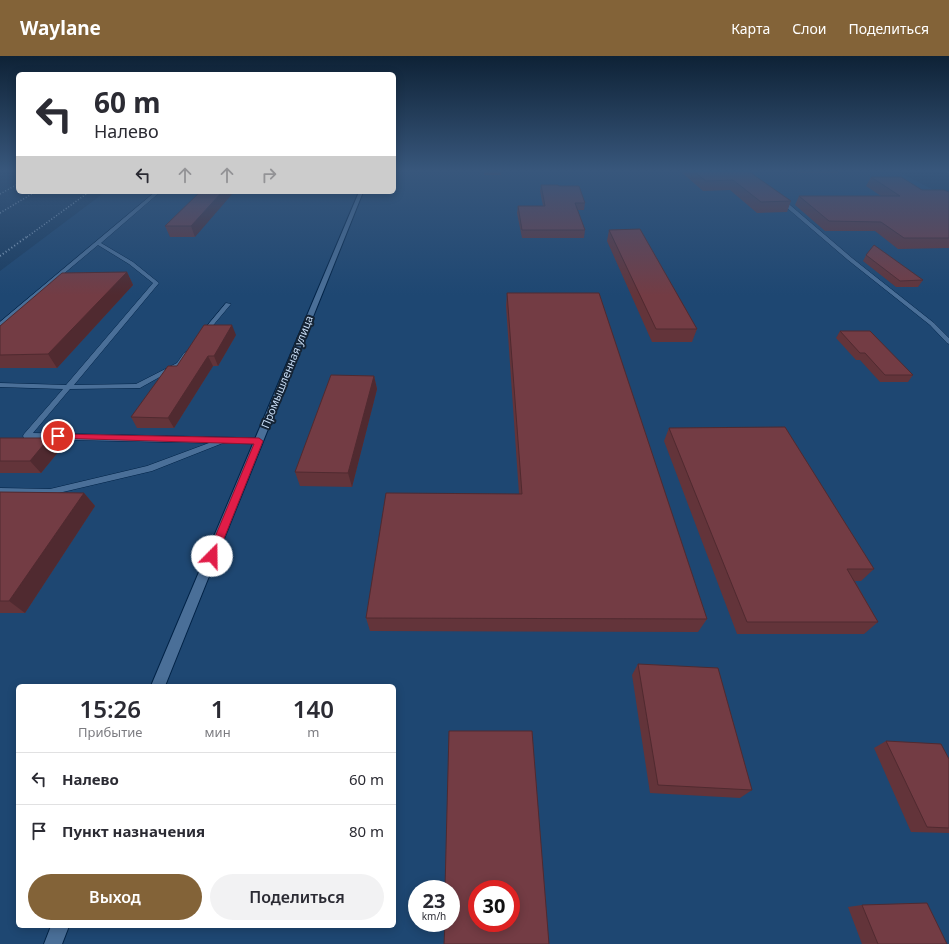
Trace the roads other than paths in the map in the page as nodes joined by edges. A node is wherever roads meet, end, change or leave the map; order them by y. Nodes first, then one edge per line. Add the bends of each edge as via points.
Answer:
1 (134, 212) edge
2 (353, 212) edge
3 (795, 212) edge
4 (98, 243) junction
5 (52, 281) junction
6 (60, 282) edge
7 (228, 304) dead end
8 (0, 325) edge
9 (198, 340) edge
10 (949, 342) edge
11 (193, 346) edge
12 (0, 385) edge
13 (69, 387) junction
14 (223, 440) junction
15 (259, 441) junction
16 (0, 491) edge
17 (159, 684) edge
18 (59, 928) edge
19 (53, 944) edge

1 - 4 lane
2 - 15 street, Промышленная улица
3 - 10 lane via 932,324
4 - 5 lane
4 - 13 lane via 131,263 156,283
5 - 6 lane
5 - 8 lane
7 - 9 lane
11 - 13 lane via 179,364 137,386
12 - 13 lane
13 - 14 lane via 28,436
14 - 15 lane
14 - 16 lane via 149,469 50,492
15 - 17 street, Промышленная улица
18 - 19 street

